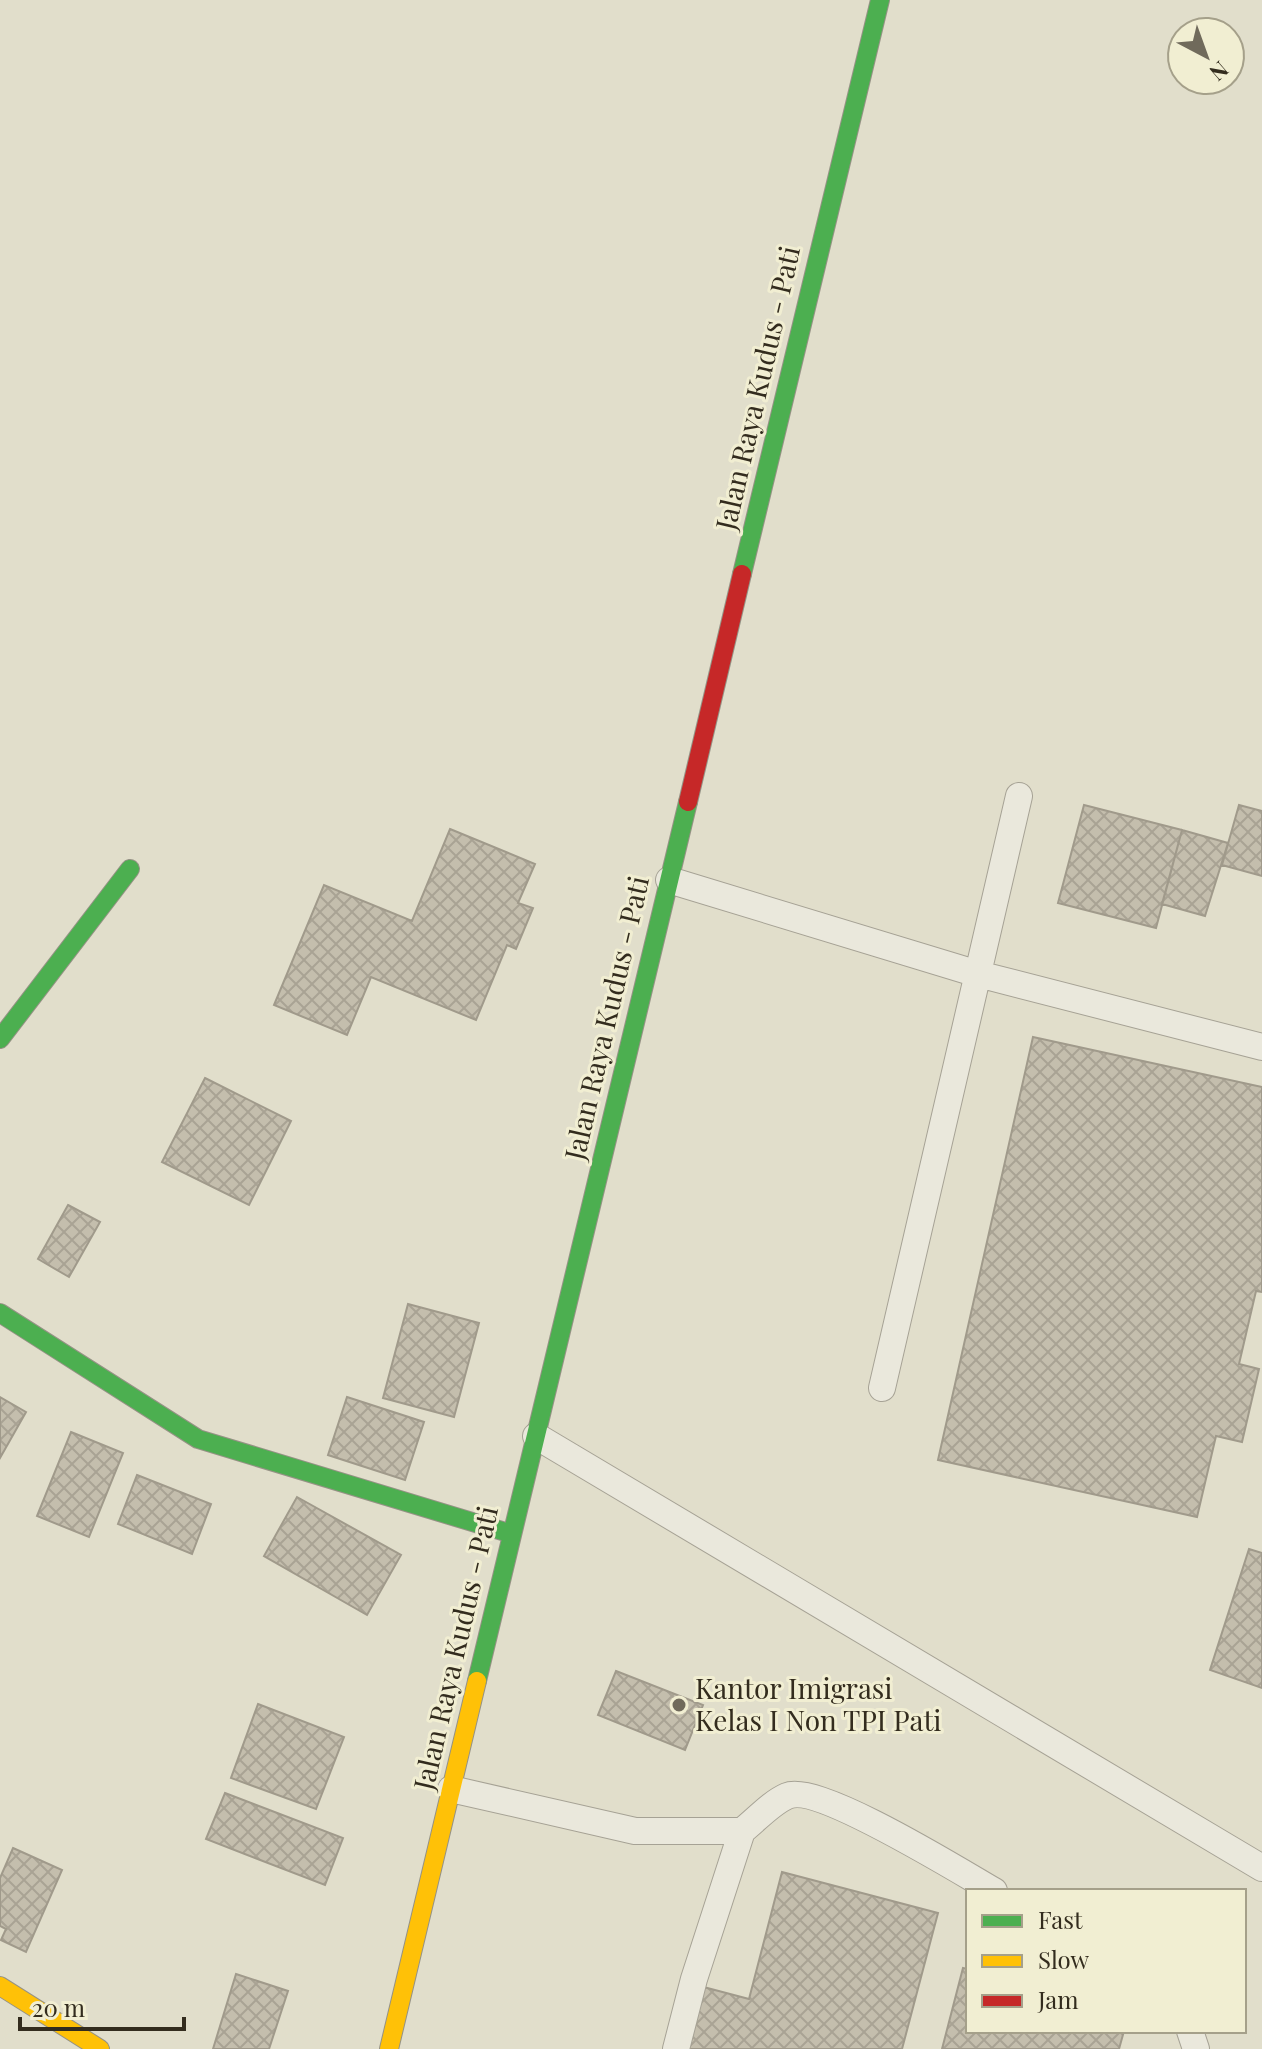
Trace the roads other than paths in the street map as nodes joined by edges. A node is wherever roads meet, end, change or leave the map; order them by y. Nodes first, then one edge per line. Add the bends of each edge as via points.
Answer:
1 (880, 0) edge
2 (1019, 796) dead end
3 (130, 869) dead end
4 (669, 880) junction
5 (978, 974) junction
6 (0, 1039) edge
7 (1262, 1047) edge
8 (0, 1313) edge
9 (882, 1388) dead end
10 (536, 1436) junction
11 (512, 1534) junction
12 (451, 1789) junction
13 (742, 1831) junction
14 (1262, 1868) edge
15 (991, 1889) edge
16 (0, 1986) edge
17 (100, 2049) edge
18 (389, 2049) edge
19 (676, 2049) edge

1 - 4 main road, Jalan Raya Kudus - Pati
2 - 5 lane
3 - 6 main road
4 - 5 lane
4 - 10 main road, Jalan Raya Kudus - Pati
5 - 7 lane
5 - 9 lane
8 - 11 main road via 198,1439
10 - 11 main road, Jalan Raya Kudus - Pati
10 - 14 lane
11 - 12 main road, Jalan Raya Kudus - Pati
12 - 13 lane via 635,1831
12 - 18 main road, Jalan Raya Kudus - Pati
13 - 15 lane via 786,1796 803,1793 895,1833
13 - 19 lane
16 - 17 main road

